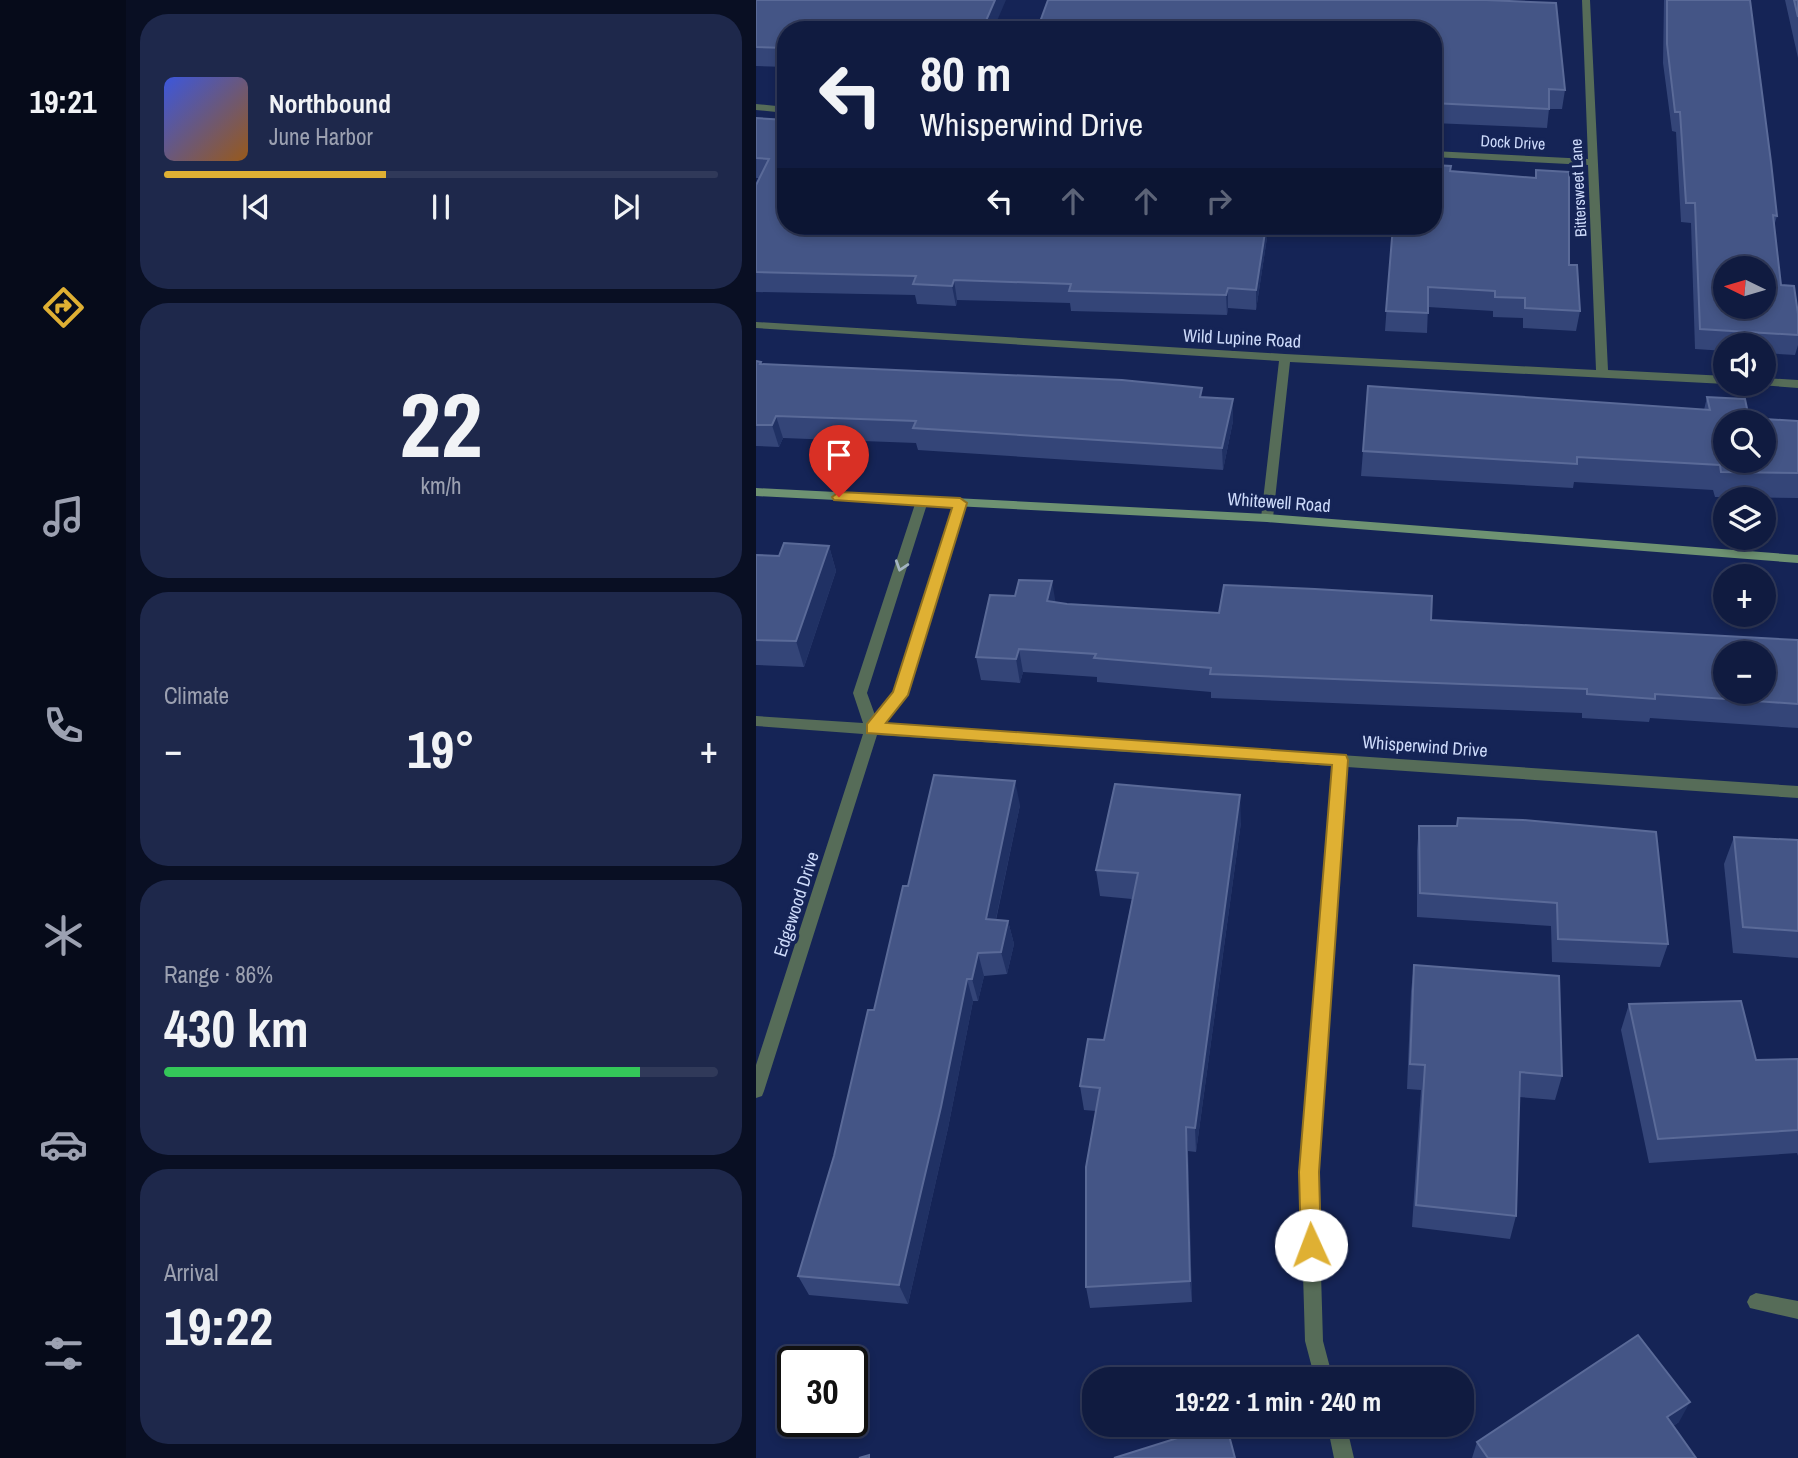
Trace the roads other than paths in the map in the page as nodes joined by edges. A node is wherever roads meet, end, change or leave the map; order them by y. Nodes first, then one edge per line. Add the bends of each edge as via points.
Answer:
1 (1586, 0) edge
2 (756, 107) edge
3 (777, 109) edge
4 (1442, 154) edge
5 (1592, 162) junction
6 (756, 325) edge
7 (1285, 358) junction
8 (1602, 374) junction
9 (1713, 379) edge
10 (1776, 383) edge
11 (1798, 384) edge
12 (756, 492) edge
13 (922, 501) junction
14 (960, 503) junction
15 (1267, 518) junction
16 (1798, 559) edge
17 (756, 721) edge
18 (872, 728) junction
19 (1340, 760) junction
20 (1798, 792) edge
21 (756, 1091) edge
22 (1756, 1301) dead end
23 (1798, 1310) edge
24 (1321, 1367) edge
25 (1339, 1437) edge
26 (1344, 1458) edge

1 - 5 street, Bittersweet Lane
2 - 3 street
4 - 5 street, Dock Drive
5 - 8 street, Bittersweet Lane
6 - 7 street, Wild Lupine Road
7 - 8 street, Wild Lupine Road
7 - 15 street
8 - 9 street, Wild Lupine Road
10 - 11 street
12 - 13 street, Whitewell Road
13 - 14 street, Whitewell Road
13 -> 18 street via 860,693
14 - 15 street, Whitewell Road
14 - 18 street, Edgewood Drive via 900,695
15 - 16 street, Whitewell Road
17 - 18 street, Whisperwind Drive
18 - 19 street, Whisperwind Drive
18 - 21 street, Edgewood Drive
19 - 20 street, Whisperwind Drive
19 - 24 street via 1309,1172 1314,1341
22 - 23 street
25 - 26 street

